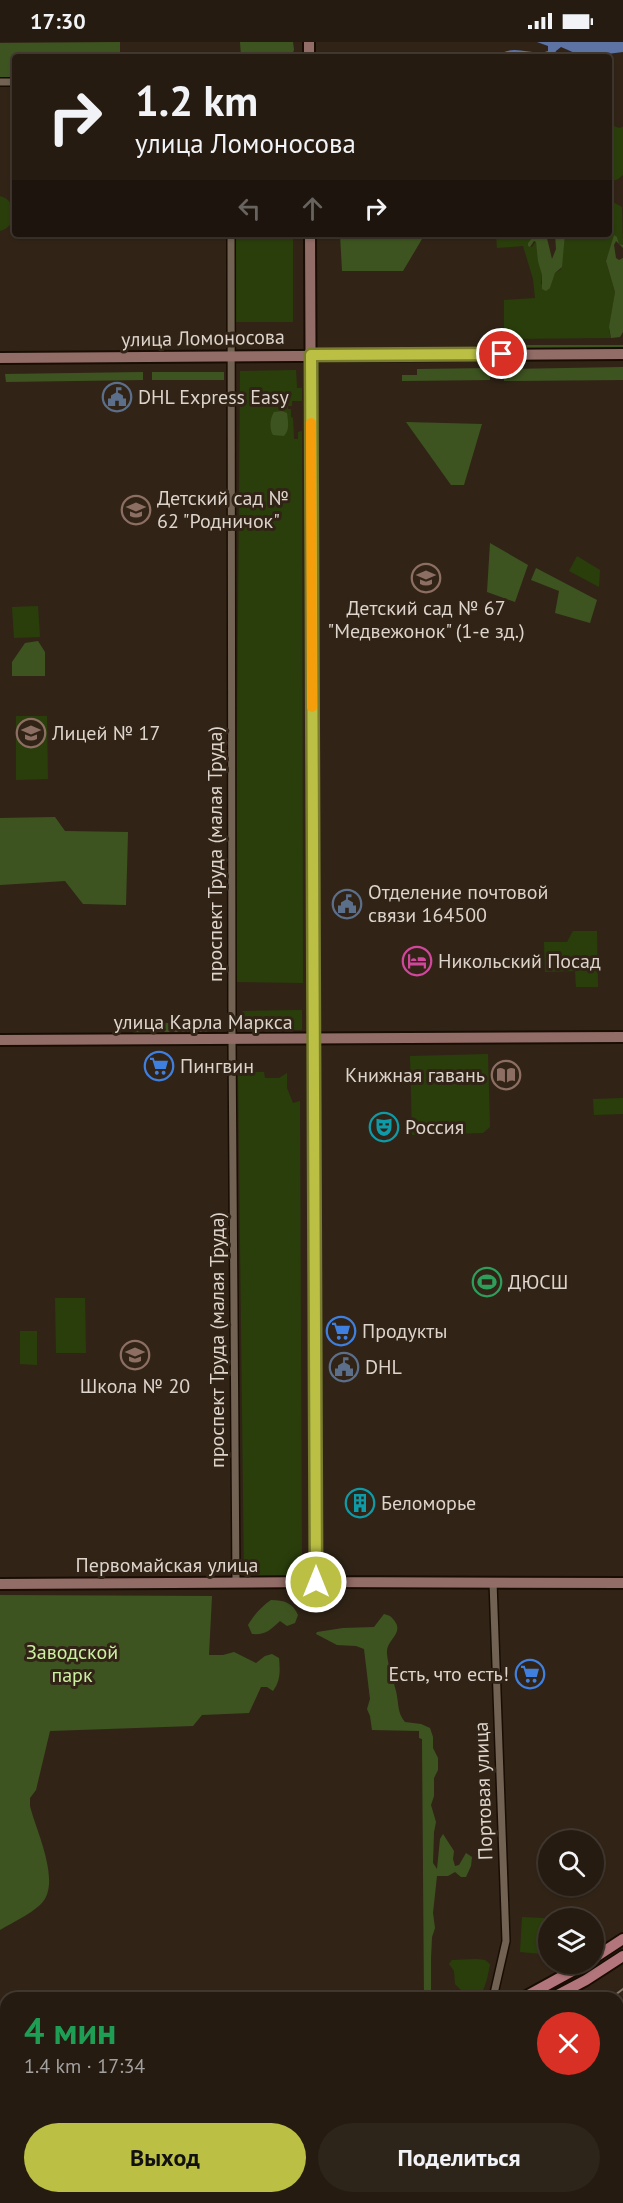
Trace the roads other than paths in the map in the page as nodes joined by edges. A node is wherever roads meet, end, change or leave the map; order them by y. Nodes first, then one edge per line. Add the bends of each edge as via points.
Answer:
1 (231, 237) edge
2 (310, 237) edge
3 (623, 354) edge
4 (311, 355) junction
5 (231, 356) junction
6 (0, 358) edge
7 (623, 1037) edge
8 (312, 1039) junction
9 (0, 1040) edge
10 (232, 1040) junction
11 (236, 1582) junction
12 (316, 1582) junction
13 (493, 1582) junction
14 (623, 1583) edge
15 (0, 1584) edge
16 (623, 1939) edge
17 (604, 1951) edge
18 (623, 1956) edge
19 (567, 1974) edge
20 (494, 1992) edge
21 (534, 1992) edge
22 (563, 1992) edge

1 - 5 street, проспект Труда (малая Труда)
2 - 4 street
3 - 4 street, улица Ломоносова
4 - 5 street, улица Ломоносова
4 - 8 street
5 - 6 street, улица Ломоносова
5 - 10 street, проспект Труда (малая Труда)
7 - 8 street, улица Карла Маркса
8 - 10 street, улица Карла Маркса
8 - 12 street
9 - 10 street, улица Карла Маркса
10 - 11 street, проспект Труда (малая Труда)
11 - 12 street, Первомайская улица
11 - 15 street, Первомайская улица
12 - 13 street, Первомайская улица
13 - 14 street, Первомайская улица
13 - 20 street, Портовая улица via 506,1941
16 - 17 main road
18 - 22 main road
19 - 21 main road

